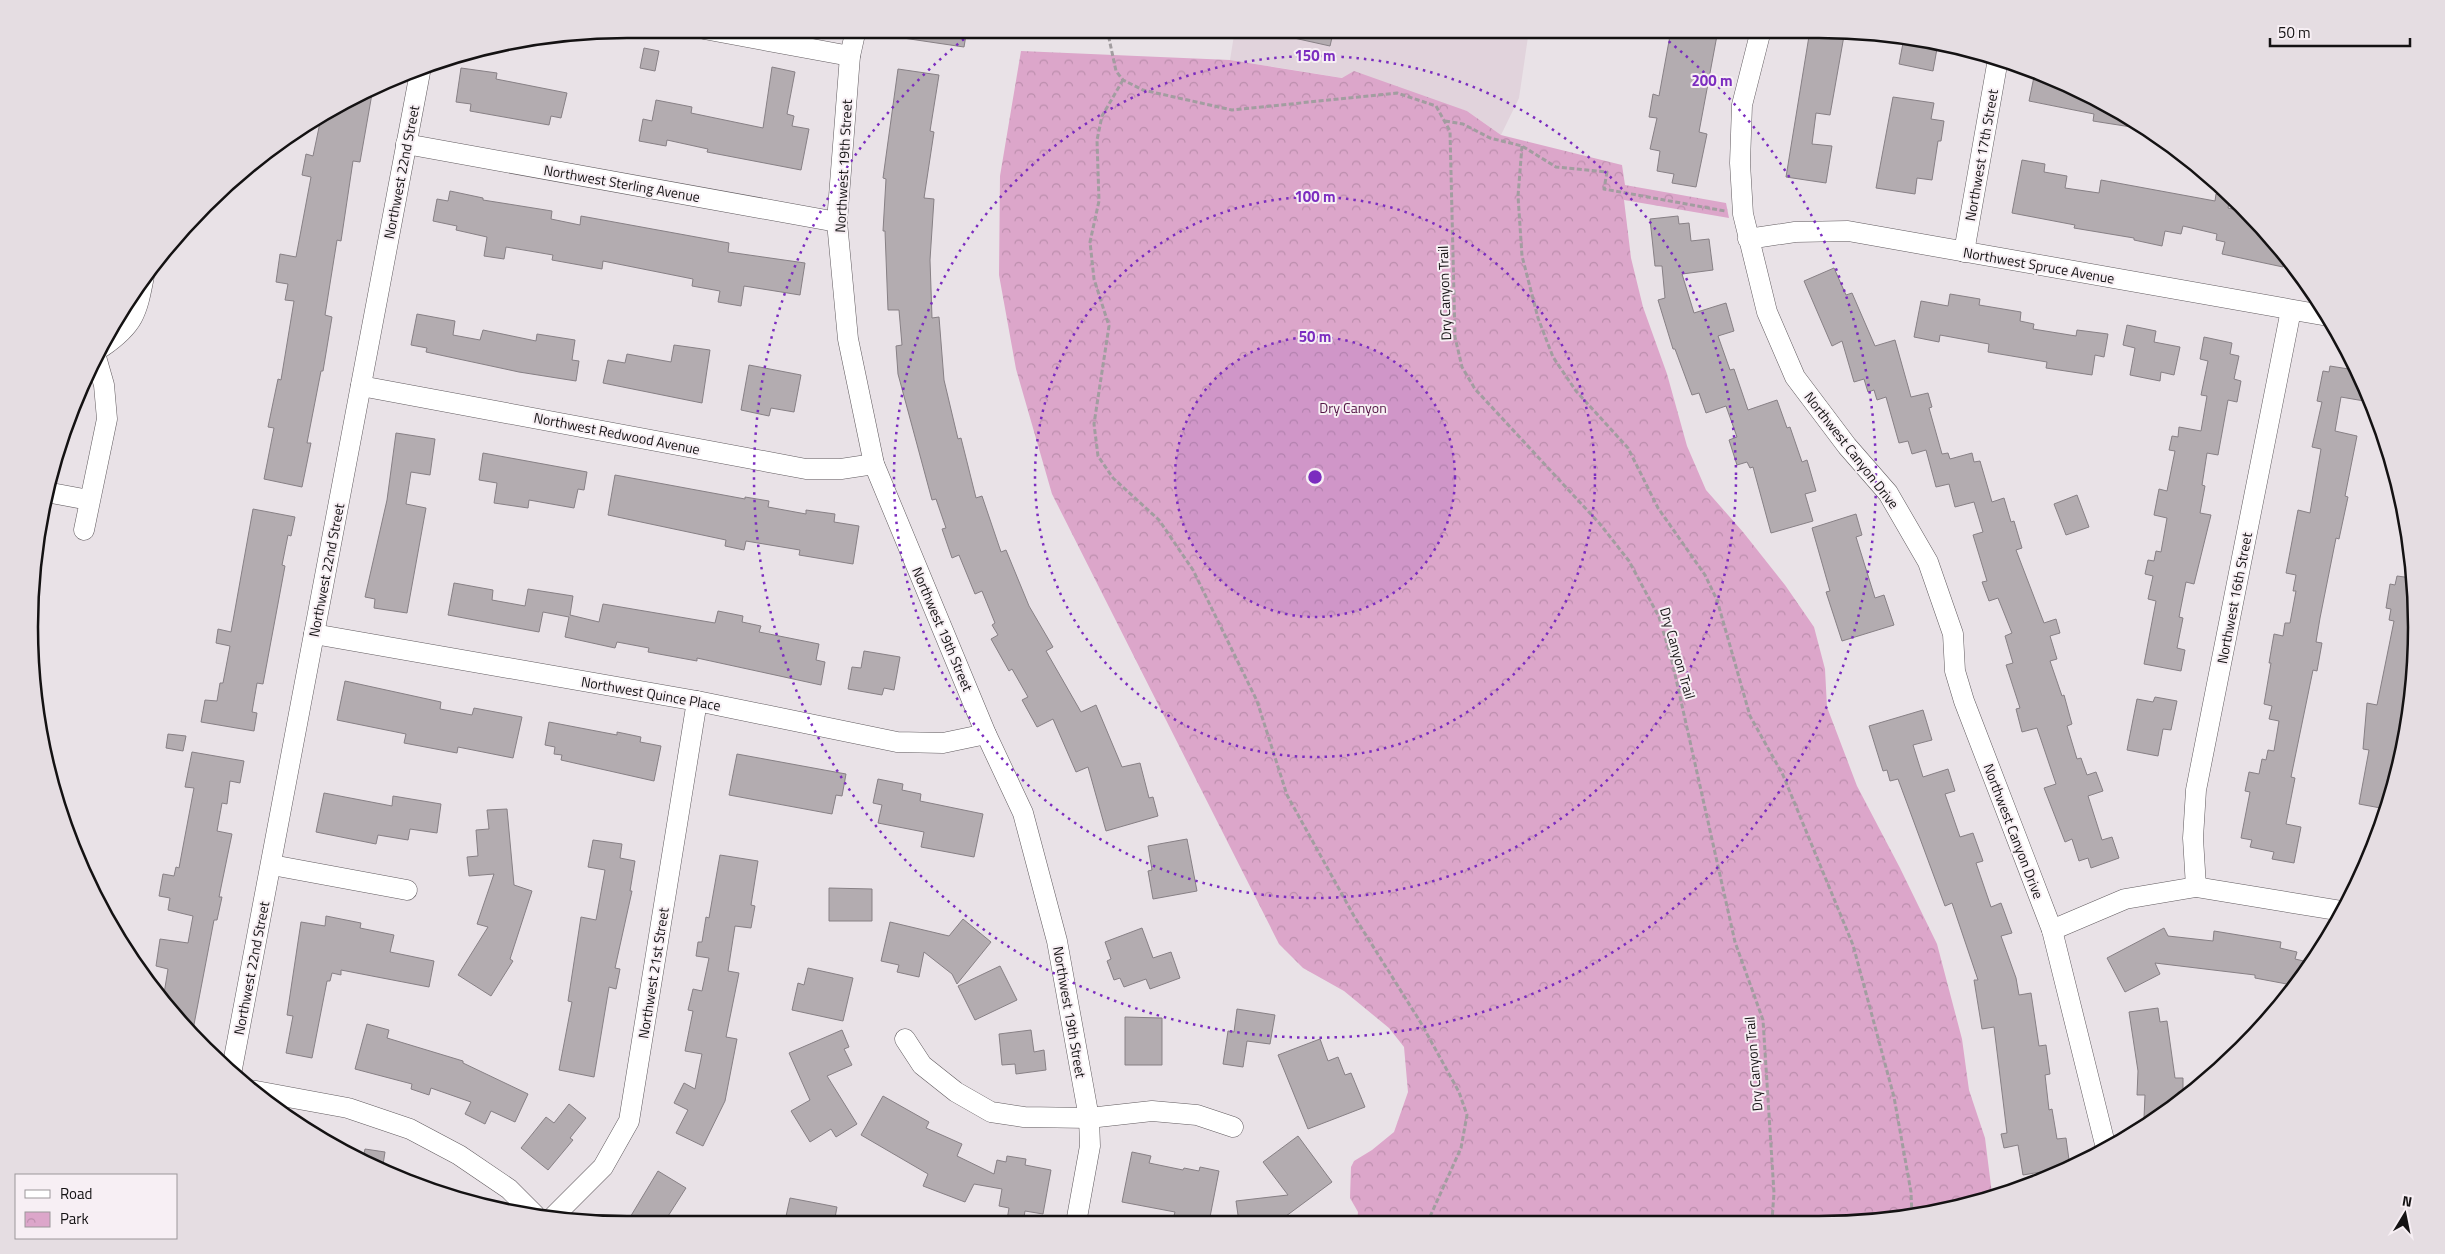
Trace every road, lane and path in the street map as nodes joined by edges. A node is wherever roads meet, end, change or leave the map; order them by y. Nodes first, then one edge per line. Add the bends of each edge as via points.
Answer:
1 (753, 38) edge
2 (854, 38) edge
3 (1109, 38) edge
4 (1759, 38) edge
5 (850, 56) junction
6 (1997, 66) edge
7 (419, 76) edge
8 (1122, 80) junction
9 (1444, 121) junction
10 (406, 144) junction
11 (1522, 146) junction
12 (1743, 214) junction
13 (837, 222) junction
14 (1748, 239) junction
15 (1964, 252) junction
16 (141, 293) edge
17 (2291, 310) junction
18 (2318, 314) edge
19 (112, 340) edge
20 (98, 365) edge
21 (361, 386) junction
22 (874, 464) junction
23 (53, 493) edge
24 (89, 500) junction
25 (84, 530) dead end
26 (314, 634) junction
27 (697, 701) junction
28 (986, 734) junction
29 (272, 865) junction
30 (2196, 887) junction
31 (407, 890) dead end
32 (2335, 910) edge
33 (2052, 930) junction
34 (904, 1039) dead end
35 (233, 1065) edge
36 (265, 1093) edge
37 (1089, 1118) junction
38 (1233, 1127) dead end
39 (2105, 1142) edge
40 (528, 1207) edge
41 (1912, 1208) edge
42 (558, 1212) edge
43 (1077, 1216) edge
44 (1431, 1216) edge
45 (1772, 1216) edge

1 - 5 street
2 - 5 street, Northwest 19th Street
3 - 8 path via 1116,72
4 - 12 street, Northwest Canyon Drive via 1742,105 1740,163
5 - 13 street, Northwest 19th Street
6 - 15 street, Northwest 17th Street
7 - 10 street, Northwest 22nd Street
8 - 9 path, Dry Canyon Trail via 1143,90 1232,110 1396,93 1436,106
8 - 44 path via 1102,116 1097,140 1099,201 1090,242 1094,279 1109,326 1094,424 1098,456 1113,478 1159,520 1193,570 1258,701 1286,795 1459,1092 1467,1115 1461,1148
9 - 11 path via 1463,124 1490,138
9 - 45 path, Dry Canyon Trail via 1450,131 1455,337 1462,367 1475,389 1600,524 1629,561 1662,625 1735,942 1763,1020 1774,1193
10 - 13 street, Northwest Sterling Avenue
10 - 21 street, Northwest 22nd Street
11 - 12 path via 1556,167 1607,172 1604,189
11 - 41 path via 1518,196 1522,256 1538,318 1553,357 1576,392 1628,448 1658,508 1706,575 1717,600 1750,716 1782,775 1853,944 1894,1097
12 - 14 street, Northwest Canyon Drive
13 - 22 street, Northwest 19th Street via 848,339
14 - 15 street, Northwest Spruce Avenue via 1795,232 1848,231
14 - 33 street, Northwest Canyon Drive via 1767,312 1796,377 1847,446 1888,493 1928,562 1953,634 1955,671 1964,701
15 - 17 street, Northwest Spruce Avenue
16 - 19 street via 139,306 123,332
17 - 18 street, Northwest Spruce Avenue
17 - 30 street, Northwest 16th Street via 2196,790 2193,838
20 - 24 street via 107,419
21 - 22 street, Northwest Redwood Avenue via 806,469 841,469
21 - 26 street, Northwest 22nd Street
22 - 28 street, Northwest 19th Street
23 - 24 street
24 - 25 street
26 - 27 street, Northwest Quince Place
26 - 29 street, Northwest 22nd Street
27 - 28 street, Northwest Quince Place via 897,742 943,743
27 - 42 street, Northwest 21st Street via 629,1121 603,1167
28 - 37 street, Northwest 19th Street via 1022,813 1041,876 1057,941
29 - 31 street
29 - 35 street, Northwest 22nd Street
30 - 32 street
30 - 33 street via 2125,899
33 - 39 street, Northwest Canyon Drive
34 - 37 street via 922,1065 956,1092 991,1112 1024,1117
36 - 40 street via 348,1108 410,1129 459,1155 510,1189
37 - 38 street via 1152,1112 1197,1115
37 - 43 street, Northwest 19th Street via 1090,1146

